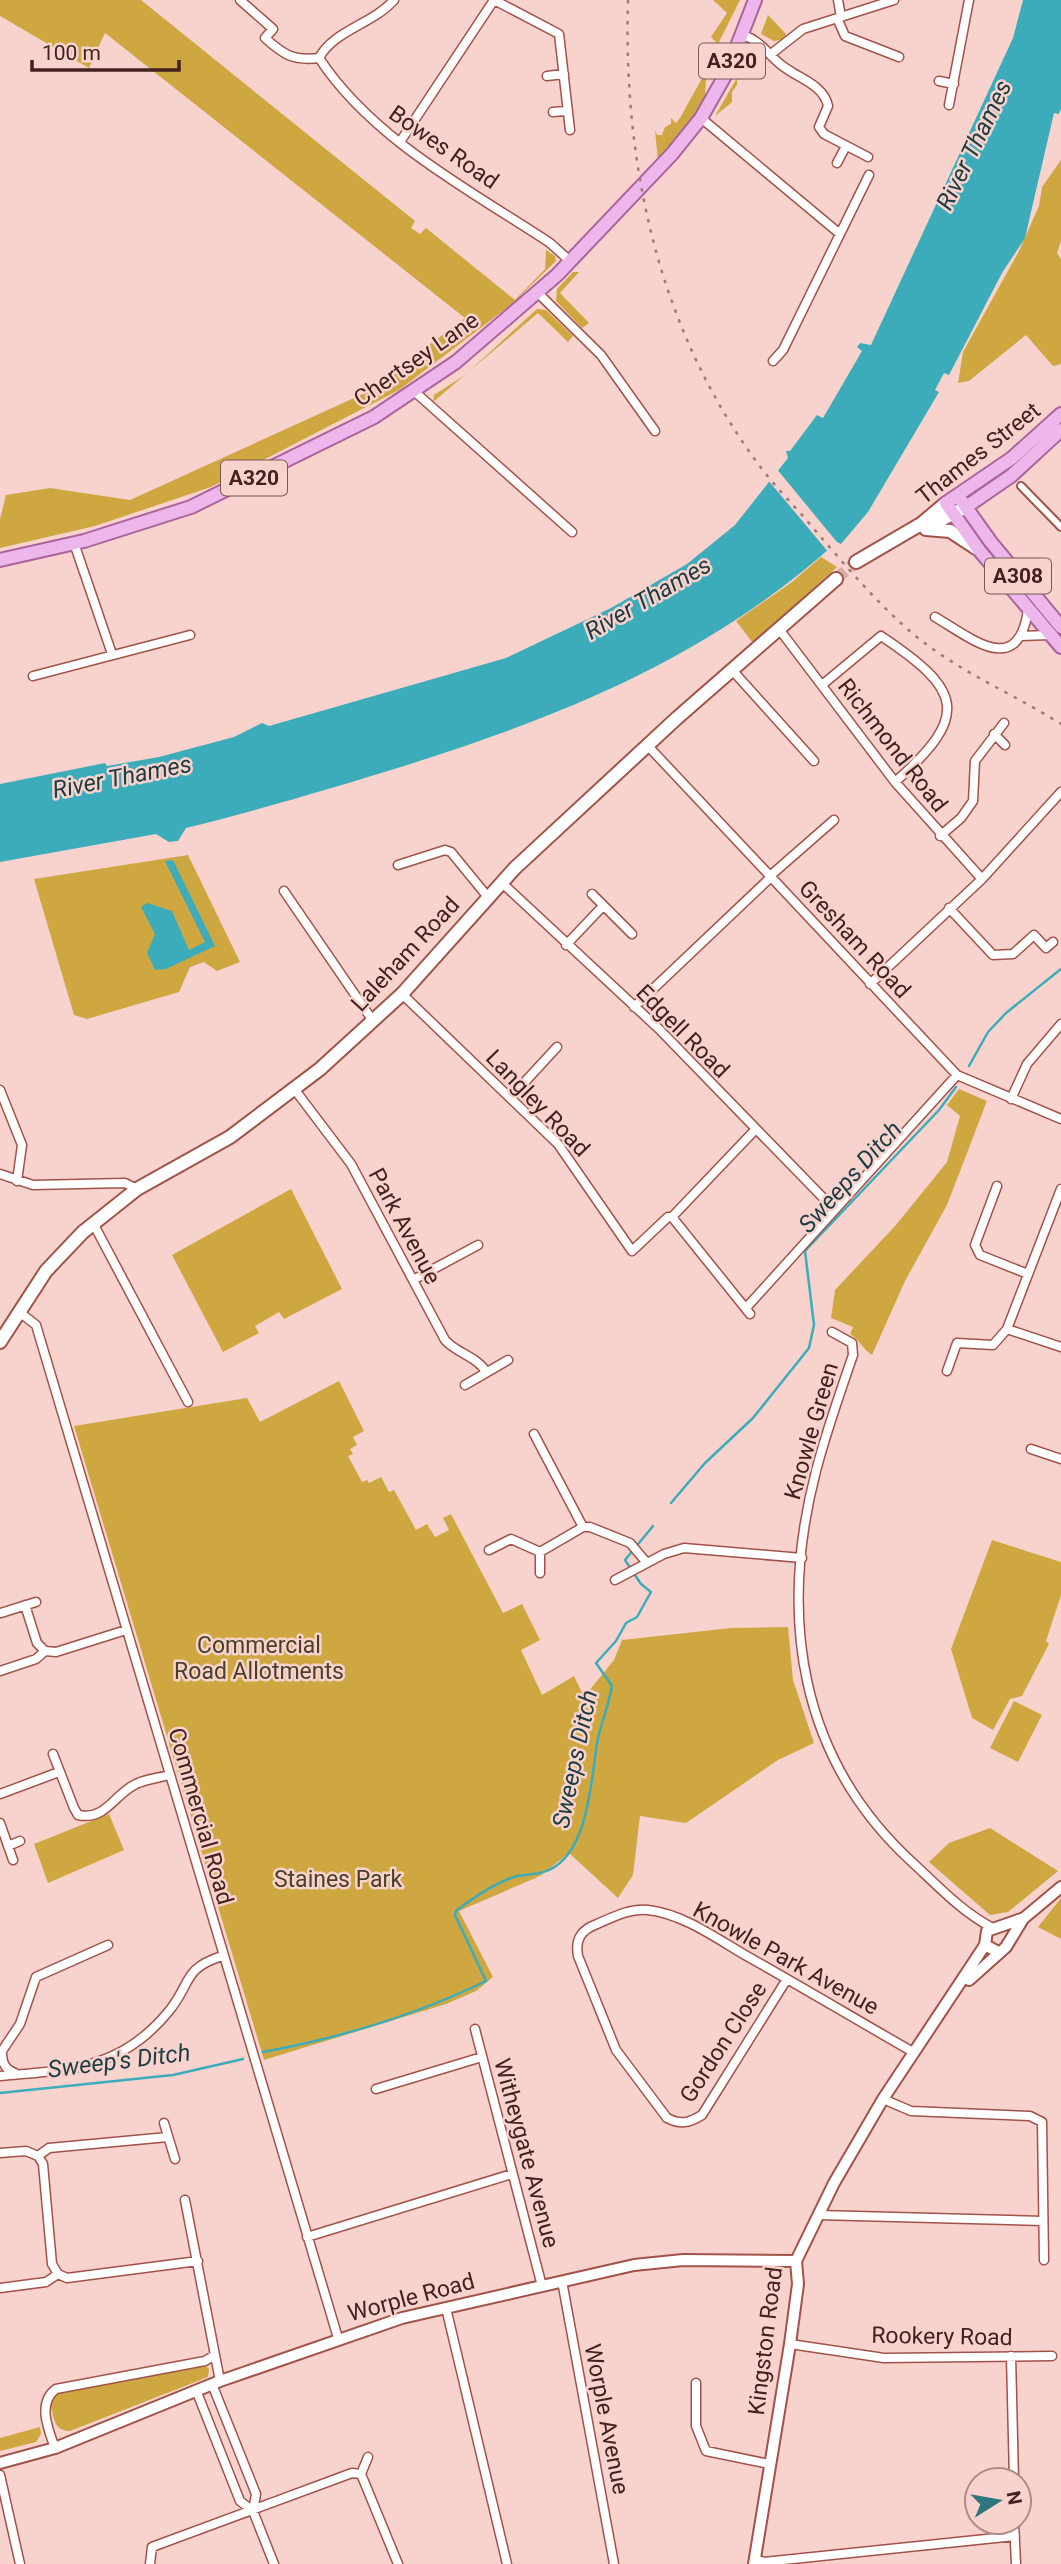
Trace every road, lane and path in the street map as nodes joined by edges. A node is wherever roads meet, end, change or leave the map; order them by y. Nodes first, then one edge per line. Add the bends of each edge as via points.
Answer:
1 (394, 0) edge
2 (494, 0) edge
3 (755, 0) edge
4 (838, 0) edge
5 (894, 0) edge
6 (969, 0) edge
7 (243, 2) edge
8 (839, 17) junction
9 (743, 36) junction
10 (771, 54) junction
11 (899, 57) dead end
12 (319, 58) junction
13 (564, 74) junction
14 (547, 76) dead end
15 (939, 81) dead end
16 (954, 84) junction
17 (949, 105) dead end
18 (566, 111) junction
19 (553, 112) dead end
20 (701, 118) junction
21 (570, 130) dead end
22 (400, 142) junction
23 (846, 146) junction
24 (868, 157) dead end
25 (837, 163) dead end
26 (869, 175) dead end
27 (840, 234) junction
28 (570, 261) junction
29 (538, 293) junction
30 (773, 361) dead end
31 (415, 392) junction
32 (1061, 414) edge
33 (1061, 430) edge
34 (655, 431) dead end
35 (1021, 486) dead end
36 (962, 501) junction
37 (950, 509) junction
38 (916, 527) junction
39 (1061, 527) edge
40 (572, 532) dead end
41 (74, 543) junction
42 (979, 550) junction
43 (0, 560) edge
44 (856, 562) tunnel mouth
45 (836, 579) tunnel mouth
46 (1028, 610) junction
47 (936, 617) dead end
48 (1061, 627) edge
49 (779, 629) junction
50 (190, 635) dead end
51 (1049, 635) junction
52 (1021, 636) junction
53 (1061, 647) edge
54 (112, 654) junction
55 (733, 671) junction
56 (33, 676) dead end
57 (822, 685) junction
58 (1004, 723) dead end
59 (994, 734) junction
60 (1005, 745) dead end
61 (648, 746) junction
62 (814, 761) dead end
63 (895, 782) junction
64 (1061, 792) edge
65 (834, 820) dead end
66 (940, 836) junction
67 (398, 865) dead end
68 (771, 877) junction
69 (982, 879) junction
70 (501, 882) junction
71 (284, 891) dead end
72 (592, 894) dead end
73 (487, 896) junction
74 (603, 906) junction
75 (949, 908) junction
76 (632, 934) dead end
77 (1053, 942) dead end
78 (566, 945) junction
79 (870, 984) junction
80 (402, 994) junction
81 (634, 1007) junction
82 (373, 1021) junction
83 (1061, 1024) edge
84 (557, 1047) dead end
85 (957, 1074) junction
86 (0, 1090) edge
87 (295, 1090) junction
88 (510, 1098) junction
89 (1011, 1099) junction
90 (1061, 1119) edge
91 (755, 1130) junction
92 (0, 1174) edge
93 (17, 1181) junction
94 (997, 1186) dead end
95 (137, 1189) junction
96 (1061, 1189) edge
97 (835, 1209) junction
98 (672, 1217) junction
99 (93, 1223) junction
100 (478, 1245) dead end
101 (1028, 1273) junction
102 (413, 1280) junction
103 (18, 1311) junction
104 (1007, 1329) junction
105 (832, 1332) dead end
106 (0, 1342) edge
107 (1061, 1347) edge
108 (508, 1360) dead end
109 (947, 1371) dead end
110 (486, 1372) junction
111 (465, 1385) dead end
112 (188, 1402) dead end
113 (534, 1434) dead end
114 (1031, 1449) dead end
115 (1061, 1459) edge
116 (583, 1527) junction
117 (489, 1550) dead end
118 (540, 1552) junction
119 (802, 1558) junction
120 (647, 1563) junction
121 (540, 1573) dead end
122 (618, 1579) dead end
123 (36, 1602) dead end
124 (25, 1605) junction
125 (1, 1613) edge
126 (126, 1630) junction
127 (45, 1651) junction
128 (0, 1671) edge
129 (53, 1755) dead end
130 (59, 1772) junction
131 (169, 1775) junction
132 (0, 1794) edge
133 (0, 1823) edge
134 (20, 1841) dead end
135 (8, 1846) junction
136 (13, 1860) dead end
137 (1061, 1886) edge
138 (637, 1910) joint
139 (1024, 1918) junction
140 (990, 1934) junction
141 (1009, 1941) junction
142 (108, 1945) dead end
143 (998, 1952) junction
144 (222, 1956) junction
145 (787, 1979) junction
146 (953, 1997) junction
147 (475, 2029) dead end
148 (1, 2052) edge
149 (913, 2052) junction
150 (482, 2057) junction
151 (19, 2074) junction
152 (0, 2076) edge
153 (376, 2089) dead end
154 (883, 2099) junction
155 (164, 2123) dead end
156 (168, 2137) junction
157 (0, 2153) edge
158 (38, 2156) junction
159 (175, 2159) dead end
160 (512, 2174) junction
161 (185, 2200) dead end
162 (818, 2215) junction
163 (1043, 2221) junction
164 (307, 2237) junction
165 (1044, 2260) dead end
166 (198, 2261) junction
167 (796, 2261) junction
168 (58, 2274) junction
169 (562, 2281) junction
170 (542, 2286) junction
171 (0, 2288) edge
172 (446, 2308) junction
173 (338, 2338) junction
174 (790, 2343) junction
175 (214, 2356) junction
176 (1011, 2356) junction
177 (1052, 2356) dead end
178 (216, 2382) junction
179 (696, 2383) dead end
180 (196, 2390) junction
181 (55, 2448) junction
182 (368, 2457) dead end
183 (0, 2463) edge
184 (769, 2464) junction
185 (1014, 2466) edge
186 (361, 2474) junction
187 (0, 2475) edge
188 (253, 2511) junction
189 (1015, 2536) joint
190 (755, 2561) edge
191 (20, 2564) edge
192 (150, 2564) edge
193 (274, 2564) edge
194 (398, 2564) edge
195 (506, 2564) edge
196 (614, 2564) edge
197 (1016, 2564) edge

1 - 12 street via 370,21 329,43
2 - 13 street via 559,34
2 - 22 street
3 - 9 main road, Chertsey Lane / A320
4 - 8 street
5 - 8 street
6 - 16 street
7 - 12 street via 273,29 265,38 283,55 300,61
8 - 10 street via 803,29
8 - 11 street via 845,36
9 - 10 street via 761,43
9 - 20 main road, Chertsey Lane / A320
10 - 23 street via 824,97 828,106 820,131
12 - 22 street, Bowes Road via 364,114
13 - 14 street
13 - 18 street
15 - 16 street
16 - 17 street
18 - 19 street
18 - 21 street
20 - 27 street
20 - 28 main road, Chertsey Lane / A320
22 - 28 street, Bowes Road
23 - 24 street
23 - 25 street
26 - 27 street
27 - 30 street via 783,350
28 - 29 main road, Chertsey Lane / A320
29 - 31 main road, Chertsey Lane / A320
29 - 34 street via 601,355
31 - 40 street
31 - 41 main road, Chertsey Lane / A320 via 339,436 191,507
32 - 36 main road, Thames Street
33 - 36 main road, Thames Street via 1011,476
35 - 39 street
36 - 37 main road, Thames Street
36 - 48 main road, A308
37 - 38 main road, Thames Street
37 - 42 main road, A308
38 - 42 main road via 944,529
38 - 44 main road, Thames Street
41 - 43 main road, Chertsey Lane / A320
41 - 54 street
42 - 46 main road, A308
45 - 49 main road, Laleham Road
46 - 51 main road, A308
46 - 52 street
47 - 52 street via 993,649 1013,646
49 - 55 main road, Laleham Road
49 - 57 street, Richmond Road
50 - 54 street
51 - 52 street
51 - 53 main road, A308
54 - 56 street
55 - 61 main road, Laleham Road
55 - 62 street
57 - 63 street, Richmond Road
57 - 63 street via 881,636 941,685 947,706 942,729
58 - 59 street
59 - 60 street
59 - 66 street via 975,761 973,801
61 - 68 street, Gresham Road
61 - 70 main road, Laleham Road
63 - 66 street, Richmond Road
64 - 69 street
65 - 68 street
66 - 69 street, Richmond Road
67 - 73 street via 451,852
68 - 79 street, Gresham Road
68 - 81 street
69 - 75 street
70 - 73 main road, Laleham Road
70 - 78 street, Edgell Road
71 - 82 street
72 - 74 street
73 - 80 main road, Laleham Road
74 - 76 street
74 - 78 street
75 - 77 street via 996,956 1013,954 1034,935 1046,948
75 - 79 street
78 - 81 street, Edgell Road
79 - 85 street, Gresham Road
80 - 82 main road, Laleham Road
80 - 88 street, Langley Road
81 - 91 street, Edgell Road
82 - 87 main road, Laleham Road
83 - 89 street via 1027,1063
84 - 88 street
85 - 89 street, Gresham Road
85 - 97 street
86 - 93 street via 22,1145
87 - 95 main road, Laleham Road via 230,1137
87 - 102 street, Park Avenue via 351,1164
88 - 98 street, Langley Road via 558,1144 632,1251
89 - 90 street, Gresham Road
91 - 97 street, Edgell Road
91 - 98 street
92 - 93 street
93 - 95 street via 67,1186 125,1183
94 - 101 street via 975,1245 980,1255
95 - 99 main road, Laleham Road
96 - 101 street
97 - 98 street via 748,1311
99 - 103 main road, Laleham Road via 46,1270
99 - 112 street
100 - 102 street
101 - 104 street
102 - 110 street, Park Avenue via 445,1340
103 - 106 main road, Laleham Road
103 - 126 street, Commercial Road via 36,1325
104 - 107 street
104 - 109 street via 993,1345 957,1343
105 - 119 street, Knowle Green via 852,1343 853,1355 815,1473
108 - 110 street
110 - 111 street
113 - 116 street
114 - 115 street
116 - 118 street
116 - 120 street via 630,1543
117 - 118 street via 511,1539
118 - 121 street
119 - 120 street via 684,1548
119 - 140 street, Knowle Green via 802,1664 827,1748 877,1827
120 - 122 street
123 - 124 street
124 - 125 street
124 - 127 street via 37,1643
126 - 127 street via 56,1652
126 - 131 street, Commercial Road
127 - 128 street via 36,1659
129 - 130 street
130 - 131 street via 78,1815 85,1817 111,1807 138,1783
130 - 132 street
131 - 144 street, Commercial Road
133 - 135 street
134 - 135 street
135 - 136 street
137 - 139 street
138 - 145 street, Knowle Park Avenue via 693,1925
138 - 145 street, Gordon Close via 592,1926 576,1944 616,2050 667,2118 690,2123 702,2115
139 - 140 street
139 - 141 street
140 - 141 street
140 - 143 street
140 - 146 street, Kingston Road
141 - 143 street, Kingston Road
142 - 148 street via 36,1977 20,2024
143 - 146 street, Kingston Road
144 - 151 street via 199,1964 157,2026 120,2053 78,2069
144 - 164 street, Commercial Road
145 - 149 street, Knowle Park Avenue
146 - 149 street, Kingston Road
147 - 150 street, Witheygate Avenue
148 - 151 street via 8,2070
149 - 154 street, Kingston Road
150 - 153 street
150 - 160 street, Witheygate Avenue
151 - 152 street
154 - 162 street, Kingston Road
154 - 163 street via 911,2111 1037,2117 1044,2127
155 - 156 street
156 - 158 street via 49,2148
156 - 159 street
157 - 158 street via 26,2151
158 - 168 street via 43,2164 52,2264
160 - 164 street
160 - 170 street, Witheygate Avenue
161 - 166 street
162 - 163 street
162 - 167 street, Kingston Road
163 - 165 street
164 - 173 street, Commercial Road
166 - 168 street via 66,2278
166 - 175 street
167 - 169 street, Worple Road via 683,2260
167 - 174 street, Kingston Road via 798,2284
168 - 171 street via 46,2282
169 - 170 street, Worple Road
169 - 196 street, Worple Avenue
170 - 172 street, Worple Road
172 - 173 street, Worple Road
172 - 195 street
173 - 178 street, Worple Road
174 - 176 street, Rookery Road via 884,2358
174 - 184 street, Kingston Road
175 - 178 street
175 - 181 street via 57,2389 46,2404
176 - 177 street, Rookery Road
176 - 185 street
178 - 180 street, Worple Road
178 - 188 street via 256,2494
179 - 184 street via 696,2426 706,2451
180 - 181 street, Worple Road
180 - 188 street via 240,2501
181 - 183 street, Worple Road
182 - 186 street
184 - 190 street, Kingston Road
186 - 188 street via 352,2473
186 - 194 street
187 - 191 street
188 - 192 street via 152,2547
188 - 193 street
189 - 190 street
189 - 197 street

